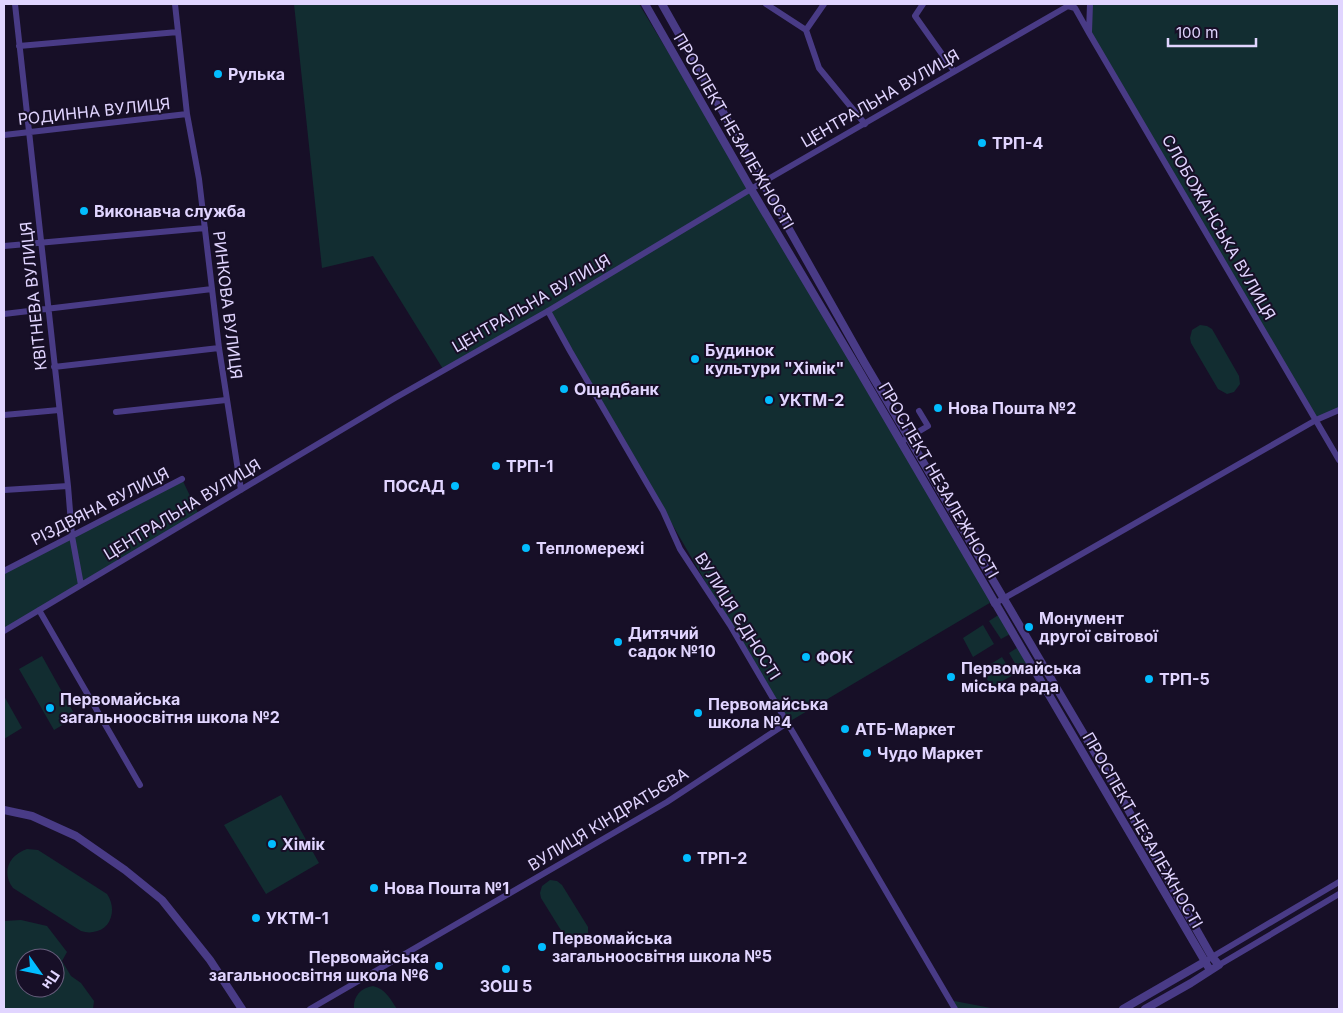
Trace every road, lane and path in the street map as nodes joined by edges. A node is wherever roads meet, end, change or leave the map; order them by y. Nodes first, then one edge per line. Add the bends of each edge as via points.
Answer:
1 (15, 4) edge
2 (175, 4) edge
3 (645, 4) edge
4 (662, 4) edge
5 (766, 4) edge
6 (824, 4) edge
7 (923, 4) edge
8 (1090, 4) edge
9 (1074, 8) joint
10 (806, 30) junction
11 (178, 32) junction
12 (1089, 33) junction
13 (19, 46) junction
14 (954, 71) junction
15 (187, 114) junction
16 (865, 124) junction
17 (29, 132) junction
18 (4, 135) edge
19 (764, 181) junction
20 (751, 189) junction
21 (205, 228) junction
22 (40, 242) junction
23 (4, 246) edge
24 (212, 289) junction
25 (48, 309) junction
26 (548, 311) junction
27 (4, 314) edge
28 (219, 348) junction
29 (54, 368) junction
30 (226, 400) junction
31 (59, 410) junction
32 (1339, 410) edge
33 (116, 412) dead end
34 (919, 412) dead end
35 (4, 415) edge
36 (1316, 420) junction
37 (909, 438) junction
38 (901, 442) junction
39 (1339, 460) edge
40 (182, 479) dead end
41 (68, 486) junction
42 (4, 490) edge
43 (241, 490) junction
44 (72, 536) junction
45 (4, 571) edge
46 (82, 585) junction
47 (1004, 599) junction
48 (994, 603) junction
49 (39, 610) junction
50 (4, 631) edge
51 (786, 723) junction
52 (140, 785) dead end
53 (4, 810) edge
54 (1141, 843) junction
55 (1339, 882) edge
56 (1339, 894) edge
57 (1238, 942) junction
58 (1243, 952) junction
59 (1212, 958) junction
60 (1204, 963) junction
61 (1219, 965) junction
62 (1210, 970) junction
63 (242, 1009) edge
64 (310, 1009) edge
65 (955, 1009) edge
66 (1123, 1009) edge
67 (1146, 1009) edge

1 - 13 street, КВІТНЕВА ВУЛИЦЯ
2 - 11 street, РИНКОВА ВУЛИЦЯ
3 - 20 street, ПРОСПЕКТ НЕЗАЛЕЖНОСТІ
4 - 19 street, ПРОСПЕКТ НЕЗАЛЕЖНОСТІ
5 - 10 street
6 - 10 street
7 - 14 street via 915,16
8 - 12 street
9 - 12 street, СЛОБОЖАНСЬКА ВУЛИЦЯ
9 - 14 street, ЦЕНТРАЛЬНА ВУЛИЦЯ via 1063,7
10 - 16 street via 820,68
11 - 13 street
11 - 15 street, РИНКОВА ВУЛИЦЯ
12 - 36 street, СЛОБОЖАНСЬКА ВУЛИЦЯ
13 - 17 street, КВІТНЕВА ВУЛИЦЯ
14 - 16 street, ЦЕНТРАЛЬНА ВУЛИЦЯ
15 - 17 street, РОДИННА ВУЛИЦЯ
15 - 21 street, РИНКОВА ВУЛИЦЯ
16 - 19 street, ЦЕНТРАЛЬНА ВУЛИЦЯ
17 - 18 street, РОДИННА ВУЛИЦЯ
17 - 22 street, КВІТНЕВА ВУЛИЦЯ
19 - 20 street, ЦЕНТРАЛЬНА ВУЛИЦЯ
19 - 37 street, ПРОСПЕКТ НЕЗАЛЕЖНОСТІ
20 - 26 street, ЦЕНТРАЛЬНА ВУЛИЦЯ
20 - 38 street, ПРОСПЕКТ НЕЗАЛЕЖНОСТІ
21 - 22 street
21 - 24 street, РИНКОВА ВУЛИЦЯ
22 - 23 street
22 - 25 street, КВІТНЕВА ВУЛИЦЯ
24 - 25 street
24 - 28 street, РИНКОВА ВУЛИЦЯ
25 - 27 street
25 - 29 street, КВІТНЕВА ВУЛИЦЯ
26 - 43 street, ЦЕНТРАЛЬНА ВУЛИЦЯ
26 - 51 street, ВУЛИЦЯ ЄДНОСТІ via 664,511 680,549 730,625
28 - 29 street
28 - 30 street, РИНКОВА ВУЛИЦЯ
29 - 31 street, КВІТНЕВА ВУЛИЦЯ
30 - 33 street
30 - 43 street, РИНКОВА ВУЛИЦЯ
31 - 35 street
31 - 41 street, КВІТНЕВА ВУЛИЦЯ
32 - 36 street
34 - 37 street via 928,426
36 - 39 street, СЛОБОЖАНСЬКА ВУЛИЦЯ
36 - 47 street
37 - 38 street
37 - 47 street, ПРОСПЕКТ НЕЗАЛЕЖНОСТІ
38 - 48 street, ПРОСПЕКТ НЕЗАЛЕЖНОСТІ
40 - 44 street, РІЗДВЯНА ВУЛИЦЯ
41 - 42 street
41 - 44 street, КВІТНЕВА ВУЛИЦЯ
43 - 46 street, ЦЕНТРАЛЬНА ВУЛИЦЯ
44 - 45 street, РІЗДВЯНА ВУЛИЦЯ
44 - 46 street, КВІТНЕВА ВУЛИЦЯ
46 - 49 street, ЦЕНТРАЛЬНА ВУЛИЦЯ
47 - 48 street
47 - 54 street, ПРОСПЕКТ НЕЗАЛЕЖНОСТІ via 1118,792
48 - 54 street, ПРОСПЕКТ НЕЗАЛЕЖНОСТІ
49 - 50 street, ЦЕНТРАЛЬНА ВУЛИЦЯ
49 - 52 street
51 - 64 street, ВУЛИЦЯ КІНДРАТЬЄВА via 667,802
51 - 65 street, ВУЛИЦЯ ЄДНОСТІ
53 - 63 street via 32,816 76,836 162,900 210,960
54 - 59 street, ПРОСПЕКТ НЕЗАЛЕЖНОСТІ
54 - 60 street, ПРОСПЕКТ НЕЗАЛЕЖНОСТІ
55 - 57 street
56 - 58 street
57 - 58 street
57 - 59 street
58 - 61 street
59 - 60 street
59 - 61 street, ПРОСПЕКТ НЕЗАЛЕЖНОСТІ
60 - 62 street, ПРОСПЕКТ НЕЗАЛЕЖНОСТІ
60 - 66 street
61 - 62 street
62 - 67 street

